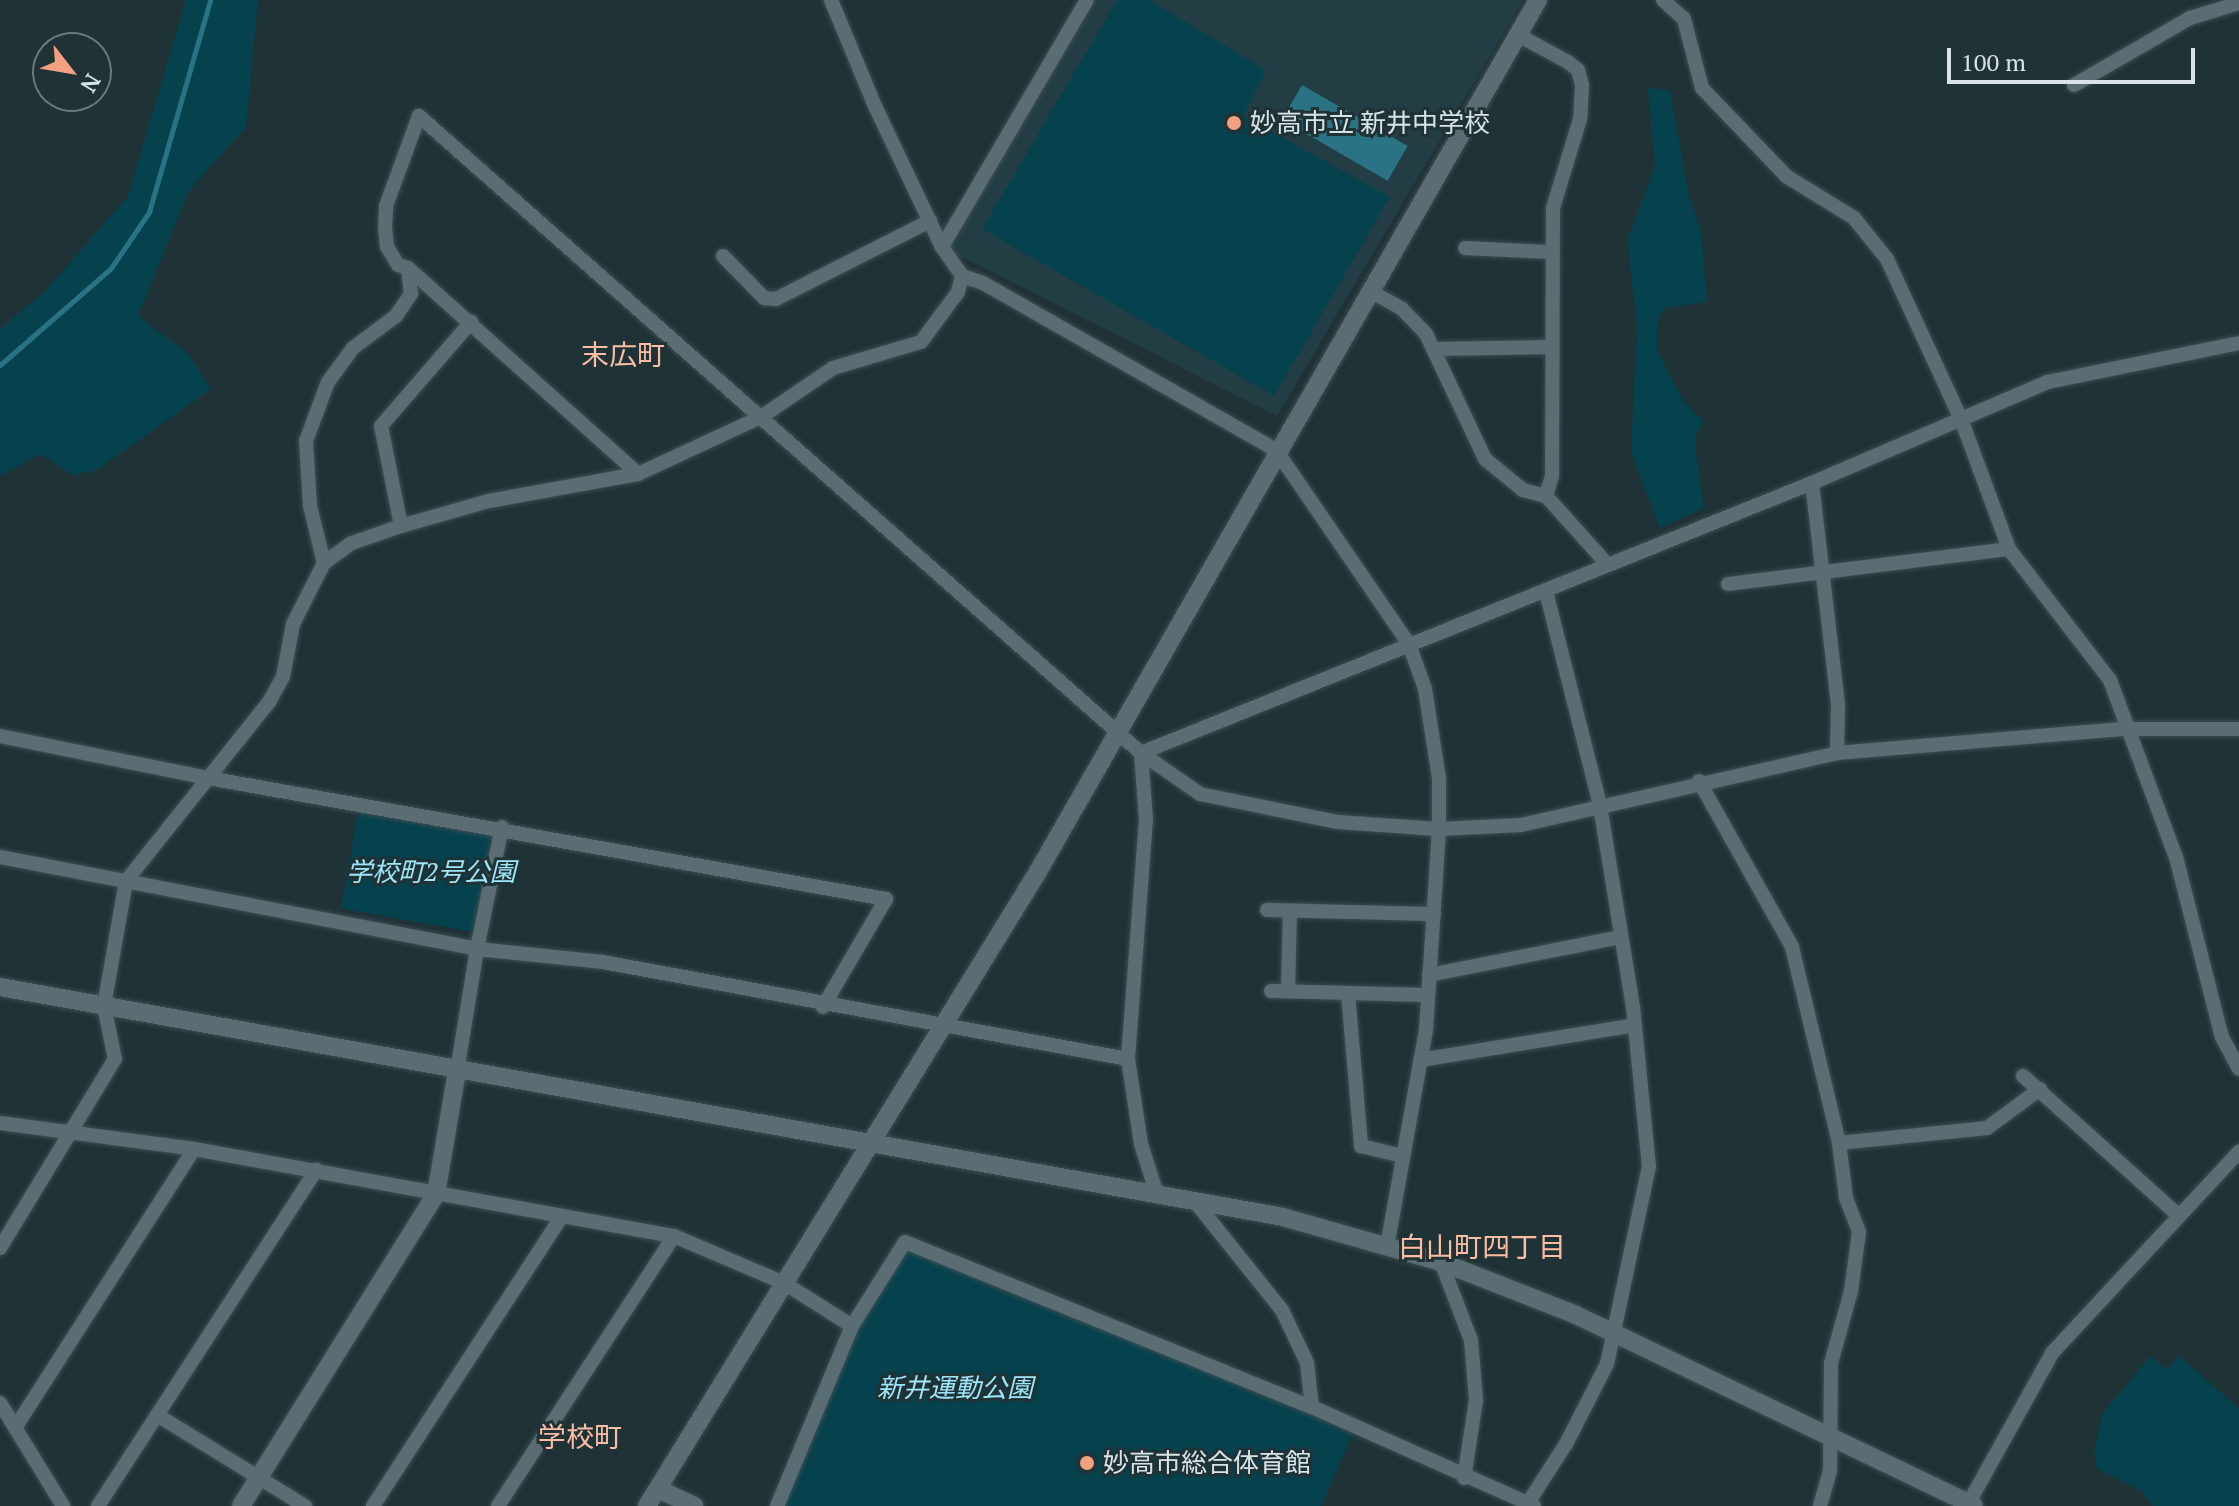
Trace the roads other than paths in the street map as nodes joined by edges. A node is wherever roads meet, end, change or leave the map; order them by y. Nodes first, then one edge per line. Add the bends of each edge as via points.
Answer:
1 (831, 0) edge
2 (1087, 0) edge
3 (1538, 0) edge
4 (1663, 0) edge
5 (2239, 3) edge
6 (1518, 35) junction
7 (2074, 85) dead end
8 (930, 221) junction
9 (942, 247) junction
10 (1465, 248) dead end
11 (1551, 252) junction
12 (723, 256) dead end
13 (408, 268) junction
14 (962, 276) junction
15 (1370, 291) junction
16 (471, 322) junction
17 (2239, 343) edge
18 (1552, 347) junction
19 (1435, 349) junction
20 (761, 417) junction
21 (1961, 419) junction
22 (1276, 450) junction
23 (638, 474) junction
24 (1812, 483) junction
25 (1546, 496) junction
26 (401, 526) junction
27 (2009, 549) junction
28 (324, 563) junction
29 (1607, 564) junction
30 (1822, 572) junction
31 (1728, 584) dead end
32 (1546, 591) junction
33 (1409, 644) junction
34 (2125, 729) junction
35 (2239, 729) edge
36 (1121, 730) junction
37 (0, 736) edge
38 (1141, 753) junction
39 (1837, 753) junction
40 (208, 778) junction
41 (1699, 781) junction
42 (1600, 805) junction
43 (502, 827) junction
44 (1439, 829) junction
45 (0, 857) edge
46 (126, 881) junction
47 (1267, 910) dead end
48 (1290, 911) junction
49 (1434, 914) junction
50 (1621, 937) junction
51 (477, 949) junction
52 (1429, 975) junction
53 (0, 987) edge
54 (1271, 991) dead end
55 (1288, 991) junction
56 (1348, 993) junction
57 (1428, 995) junction
58 (104, 1006) junction
59 (823, 1007) junction
60 (1635, 1025) junction
61 (941, 1027) junction
62 (1128, 1059) junction
63 (1420, 1060) junction
64 (2239, 1069) edge
65 (457, 1071) junction
66 (2023, 1076) dead end
67 (2040, 1089) junction
68 (0, 1123) edge
69 (70, 1136) junction
70 (875, 1141) junction
71 (1839, 1143) junction
72 (194, 1149) junction
73 (2239, 1152) edge
74 (1403, 1156) junction
75 (316, 1170) junction
76 (436, 1194) junction
77 (1157, 1194) junction
78 (1197, 1204) junction
79 (2178, 1215) junction
80 (562, 1216) junction
81 (674, 1236) junction
82 (2, 1242) edge
83 (1387, 1246) junction
84 (1441, 1262) junction
85 (784, 1283) junction
86 (852, 1326) junction
87 (1615, 1333) junction
88 (0, 1403) edge
89 (1312, 1407) junction
90 (157, 1415) junction
91 (15, 1428) junction
92 (1828, 1434) junction
93 (259, 1477) junction
94 (1464, 1478) junction
95 (658, 1489) junction
96 (1529, 1505) edge
97 (1970, 1505) edge
98 (63, 1506) edge
99 (98, 1506) edge
100 (241, 1506) edge
101 (305, 1506) edge
102 (373, 1506) edge
103 (498, 1506) edge
104 (647, 1506) edge
105 (694, 1506) edge
106 (777, 1506) edge
107 (1820, 1506) edge

1 - 8 street
2 - 9 street
3 - 6 street
4 - 21 street via 1684,19 1702,88 1786,176 1854,218 1887,259
5 - 7 street via 2190,18
6 - 11 street via 1568,62 1578,70 1582,85 1580,119 1553,208
6 - 15 street
8 - 9 street
8 - 12 street via 776,299 764,298
9 - 14 street
10 - 11 street
11 - 18 street
13 - 16 street
13 - 20 street via 398,265 387,247 386,206 419,116
13 - 28 street via 411,294 406,305 353,348 312,415 306,441 310,506
14 - 20 street via 958,292 921,342 833,368
14 - 22 street via 983,283
15 - 19 street via 1402,309
15 - 22 street
16 - 23 street
16 - 26 street via 381,426
17 - 21 street via 2048,382
18 - 19 street
18 - 25 street via 1552,476
19 - 25 street via 1485,459 1523,490
20 - 23 street
20 - 36 street
21 - 24 street
21 - 27 street
22 - 33 street
22 - 36 street
23 - 26 street via 489,501
24 - 29 street
24 - 30 street
25 - 29 street
26 - 28 street via 352,543
27 - 30 street
27 - 34 street via 2110,680
28 - 40 street via 293,624 283,677
29 - 32 street
30 - 31 street
30 - 39 street via 1838,705
32 - 33 street
32 - 42 street
33 - 38 street
33 - 44 street via 1425,689 1439,778
34 - 35 street
34 - 39 street
34 - 64 street via 2176,857 2222,1037
36 - 38 street
36 - 61 street
37 - 40 street
38 - 44 street via 1200,794 1338,822
38 - 62 street via 1146,819
39 - 41 street via 1802,765
40 - 43 street
40 - 46 street
41 - 42 street
41 - 71 street via 1792,947
42 - 44 street via 1521,825
42 - 50 street
43 - 51 street
43 - 59 street via 886,899
44 - 49 street
45 - 46 street
46 - 51 street
46 - 58 street
47 - 48 street
48 - 49 street
48 - 55 street
49 - 52 street
50 - 52 street
50 - 60 street
51 - 59 street via 603,962
51 - 65 street
52 - 57 street
53 - 58 street
54 - 55 street
55 - 56 street
56 - 57 street
56 - 74 street via 1361,1146
57 - 63 street
58 - 65 street
58 - 69 street via 115,1059
59 - 61 street
60 - 63 street
60 - 87 street via 1649,1167
61 - 62 street
61 - 70 street
62 - 77 street via 1141,1144
63 - 74 street
65 - 70 street
65 - 76 street
66 - 67 street
67 - 71 street via 1987,1128
67 - 79 street
68 - 69 street
69 - 72 street
69 - 82 street
70 - 77 street
70 - 85 street
71 - 92 street via 1846,1198 1859,1232 1851,1291 1831,1363
72 - 75 street
72 - 91 street
73 - 79 street
74 - 83 street
75 - 76 street
75 - 90 street
76 - 80 street
76 - 93 street
77 - 78 street
78 - 83 street via 1283,1217
78 - 89 street via 1282,1310 1307,1363
79 - 97 street via 2052,1353
80 - 81 street
80 - 102 street
81 - 85 street
81 - 103 street
83 - 84 street
84 - 87 street
84 - 94 street via 1471,1340 1476,1400
85 - 86 street
85 - 95 street
86 - 89 street via 905,1242
86 - 106 street
87 - 92 street
87 - 96 street via 1607,1364
88 - 91 street
89 - 94 street
90 - 93 street
90 - 99 street
91 - 98 street
92 - 97 street
92 - 107 street via 1830,1471
93 - 100 street
93 - 101 street
94 - 96 street
95 - 104 street
95 - 105 street

